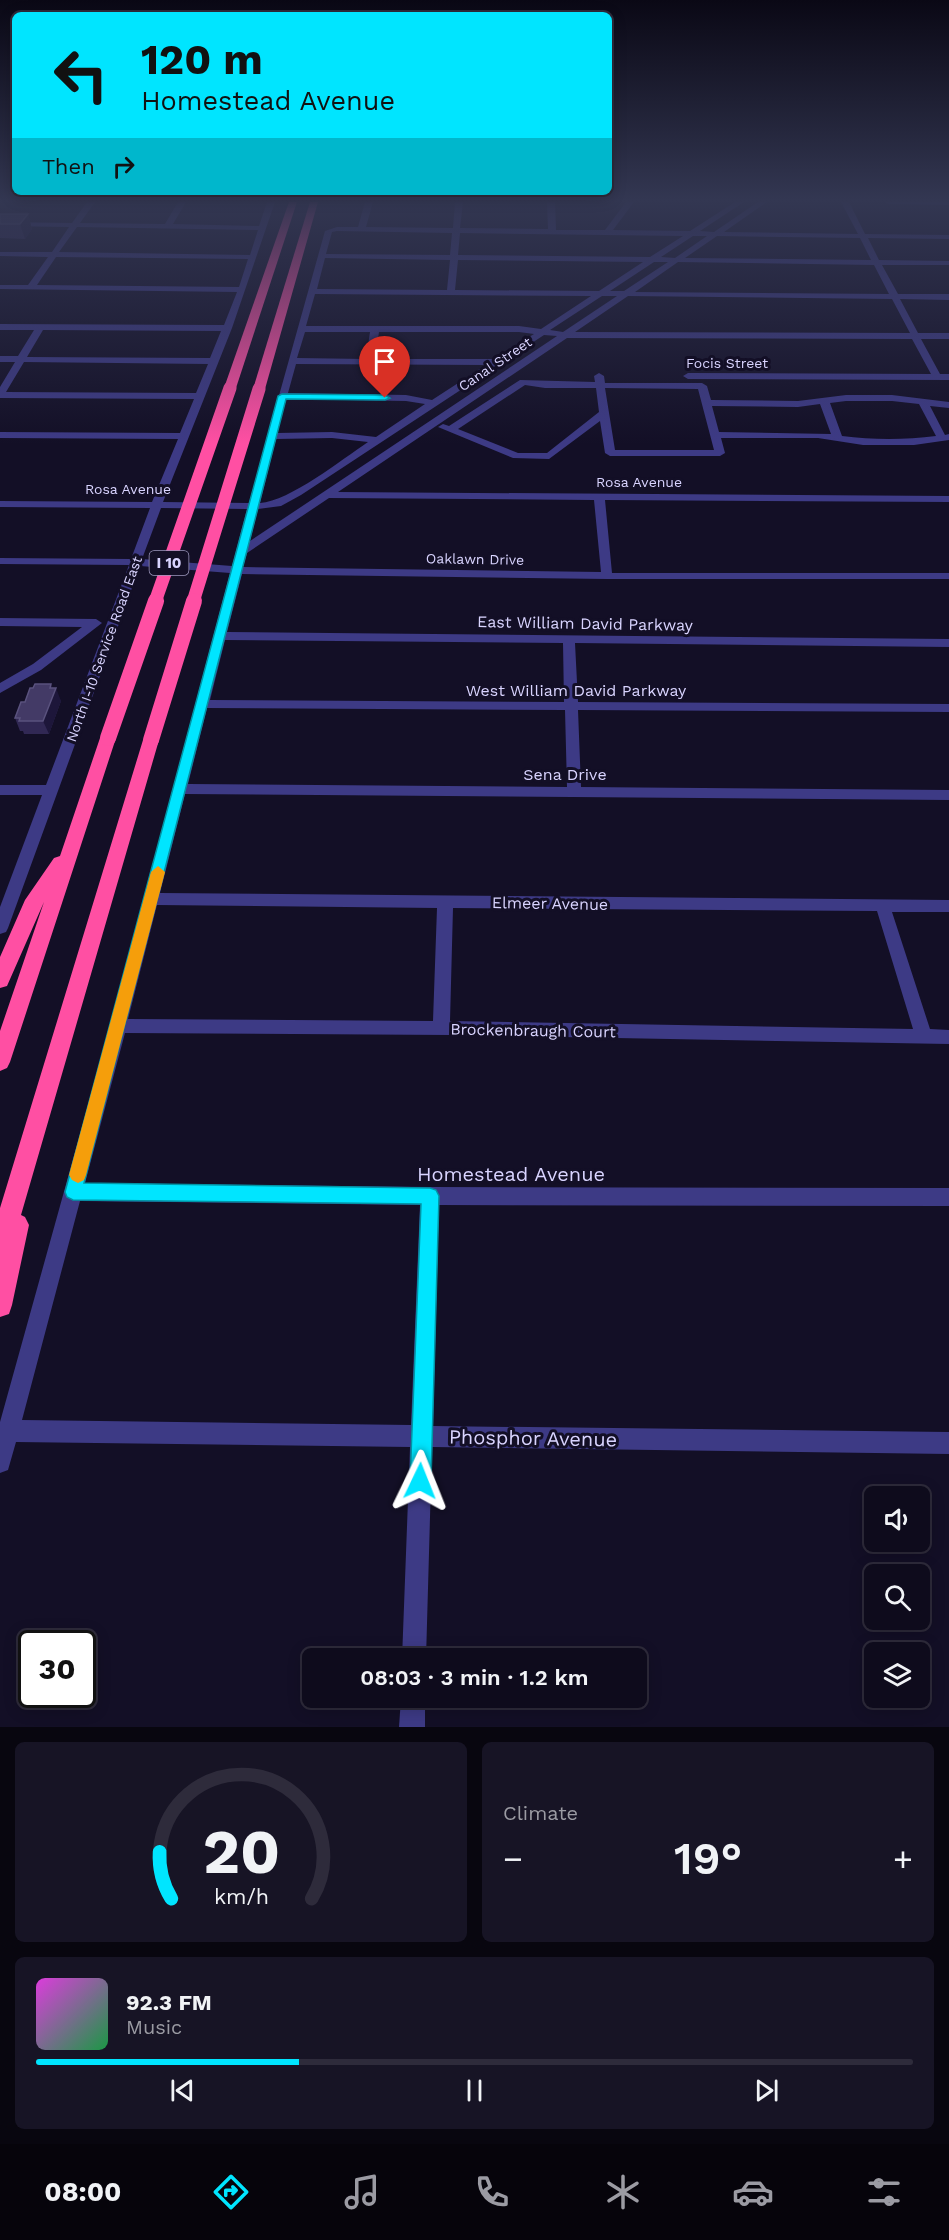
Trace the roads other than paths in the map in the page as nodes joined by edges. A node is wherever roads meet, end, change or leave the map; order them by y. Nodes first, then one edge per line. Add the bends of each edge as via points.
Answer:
1 (35, 283) edge
2 (245, 283) edge
3 (266, 283) edge
4 (291, 283) edge
5 (313, 283) edge
6 (452, 283) edge
7 (619, 283) edge
8 (642, 283) edge
9 (887, 283) edge
10 (0, 287) edge
11 (32, 287) junction
12 (242, 290) junction
13 (311, 291) junction
14 (451, 292) junction
15 (603, 293) junction
16 (627, 293) junction
17 (894, 296) junction
18 (949, 297) edge
19 (0, 327) edge
20 (40, 327) junction
21 (228, 328) junction
22 (301, 329) junction
23 (375, 329) junction
24 (544, 332) junction
25 (566, 335) junction
26 (915, 336) junction
27 (949, 336) edge
28 (0, 359) edge
29 (20, 359) junction
30 (215, 361) junction
31 (292, 362) junction
32 (370, 362) junction
33 (498, 362) junction
34 (478, 375) junction
35 (506, 375) junction
36 (937, 377) junction
37 (949, 378) edge
38 (599, 381) junction
39 (0, 395) edge
40 (201, 396) junction
41 (282, 396) junction
42 (824, 401) junction
43 (923, 402) junction
44 (708, 403) junction
45 (434, 404) junction
46 (949, 405) edge
47 (604, 413) junction
48 (435, 423) junction
49 (450, 430) junction
50 (0, 435) edge
51 (715, 435) junction
52 (185, 436) junction
53 (272, 436) junction
54 (837, 437) junction
55 (946, 438) edge
56 (379, 440) junction
57 (330, 495) junction
58 (599, 497) junction
59 (949, 500) edge
60 (0, 504) edge
61 (157, 504) junction
62 (255, 506) junction
63 (243, 551) junction
64 (0, 561) edge
65 (136, 562) junction
66 (238, 570) junction
67 (607, 576) junction
68 (949, 576) edge
69 (0, 622) edge
70 (95, 622) junction
71 (114, 623) junction
72 (221, 636) junction
73 (569, 640) junction
74 (949, 643) edge
75 (0, 689) edge
76 (203, 704) junction
77 (571, 706) junction
78 (949, 708) edge
79 (180, 789) junction
80 (0, 790) edge
81 (52, 790) junction
82 (574, 792) junction
83 (949, 795) edge
84 (74, 841) junction
85 (6, 897) edge
86 (151, 899) junction
87 (446, 901) junction
88 (949, 906) edge
89 (883, 907) junction
90 (0, 928) edge
91 (0, 980) edge
92 (118, 1026) junction
93 (441, 1028) junction
94 (924, 1037) junction
95 (949, 1037) edge
96 (0, 1062) edge
97 (45, 1095) junction
98 (73, 1192) junction
99 (430, 1196) junction
100 (949, 1197) edge
101 (0, 1246) edge
102 (0, 1305) edge
103 (10, 1431) junction
104 (422, 1436) junction
105 (949, 1443) edge
106 (0, 1462) edge
107 (414, 1648) edge
108 (413, 1708) edge
109 (412, 1727) edge

1 - 11 street
2 - 12 street, North I-10 Service Road East
3 - 84 highway, I 10, bridge
4 - 97 highway, I 10, bridge
5 - 13 street
6 - 14 street
7 - 15 street, Canal Street
8 - 16 street, Canal Street
9 - 17 street
10 - 11 street
11 - 12 street
12 - 21 street, North I-10 Service Road East
13 - 14 street
13 - 22 street
14 - 15 street
15 - 16 street
15 - 24 street, Canal Street
16 - 17 street
16 - 25 street, Canal Street
17 - 18 street
17 - 26 street
19 - 20 street
20 - 21 street
20 - 29 street
21 - 30 street, North I-10 Service Road East
22 - 23 street
22 - 31 street
23 - 24 street
23 - 32 street
24 - 25 street
24 - 33 street, Canal Street
25 - 26 street
25 - 35 street, Canal Street
26 - 27 street
26 - 36 street
28 - 29 street
29 - 30 street
29 - 39 street
30 - 40 street, North I-10 Service Road East
31 - 32 street
31 - 41 street
32 - 33 street
33 - 34 street, Canal Street
34 - 35 street, Focis Street
34 - 45 street, Canal Street
35 - 38 street, Focis Street
35 - 48 street, Canal Street
36 - 37 street, Focis Street
36 - 38 street, Focis Street
38 - 44 street via 702,386
38 - 47 street
38 - 49 street via 518,383
39 - 40 street
40 - 52 street, North I-10 Service Road East
41 - 45 street via 406,398
41 - 53 street
42 - 43 street via 880,398
42 - 44 street
42 - 54 street
43 - 46 street
43 - 55 street
44 - 51 street
45 - 56 street, Canal Street
47 - 49 street via 549,456 517,456
47 - 51 street via 610,453 720,453
48 - 49 street
48 - 57 street, Canal Street
50 - 52 street
51 - 54 street
52 - 61 street, North I-10 Service Road East
53 - 56 street via 332,435
53 - 62 street
54 - 55 street via 863,442
56 - 62 street, Canal Street via 287,500
57 - 58 street, Rosa Avenue
57 - 63 street, Canal Street
58 - 59 street, Rosa Avenue
58 - 67 street
60 - 61 street, Rosa Avenue
61 - 62 street, Rosa Avenue
61 - 65 street, North I-10 Service Road East
62 - 63 street
63 - 66 street
64 - 65 street, Oaklawn Drive
65 - 66 street, Oaklawn Drive
65 - 71 street, North I-10 Service Road East
66 - 67 street, Oaklawn Drive
66 - 72 street
67 - 68 street, Oaklawn Drive
69 - 70 street
70 - 71 street
70 - 75 street
71 - 81 street, North I-10 Service Road East
72 - 73 street, East William David Parkway
72 - 76 street
73 - 74 street, East William David Parkway
73 - 77 street
76 - 77 street, West William David Parkway
76 - 79 street
77 - 78 street, West William David Parkway
77 - 82 street
79 - 82 street, Sena Drive
79 - 86 street
80 - 81 street
81 - 85 street, North I-10 Service Road East
82 - 83 street, Sena Drive
84 - 91 highway via 32,905
84 - 96 highway, I 10
85 - 90 street, North I-10 Service Road East
86 - 87 street, Elmeer Avenue
86 - 92 street
87 - 89 street, Elmeer Avenue
87 - 93 street
88 - 89 street, Elmeer Avenue
89 - 94 street
92 - 93 street, Brockenbraugh Court
92 - 98 street
93 - 94 street, Brockenbraugh Court
94 - 95 street, Brockenbraugh Court
97 - 101 highway, I 10
97 - 102 highway
98 - 99 street, Homestead Avenue
98 - 103 street
99 - 100 street, Homestead Avenue
99 - 104 street
103 - 104 street, Phosphor Avenue
103 - 106 street
104 - 105 street, Phosphor Avenue
104 - 107 street
108 - 109 street

